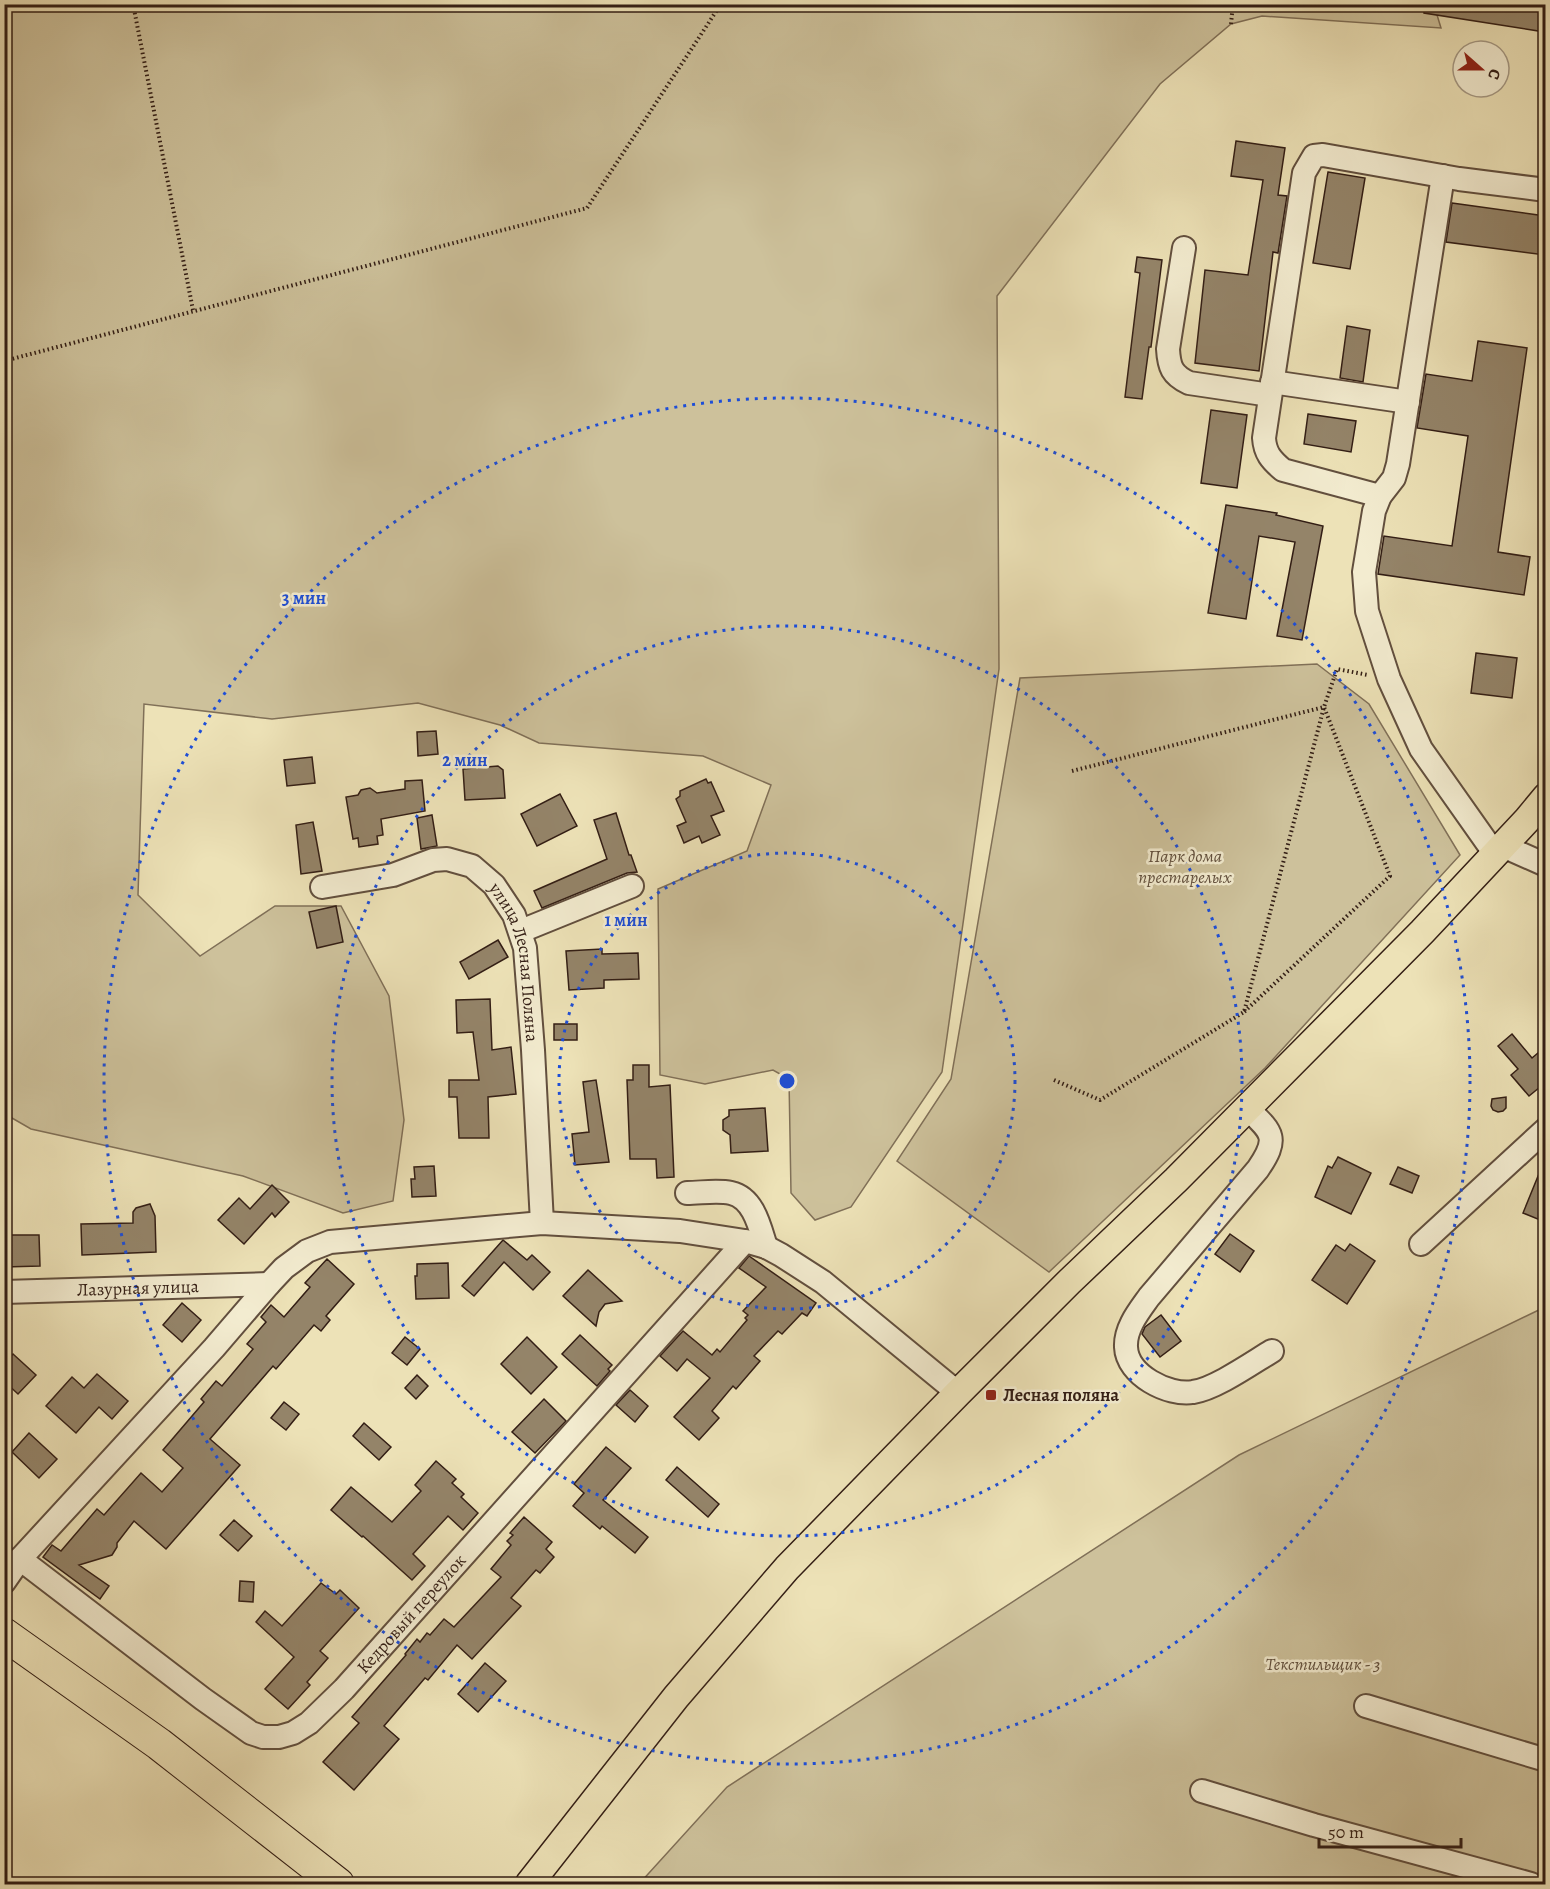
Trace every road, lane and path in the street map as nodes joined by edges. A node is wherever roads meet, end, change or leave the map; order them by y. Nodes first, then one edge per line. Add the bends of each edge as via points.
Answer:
1 (133, 4) edge
2 (721, 4) edge
3 (1233, 4) edge
4 (1231, 24) dead end
5 (1443, 176) junction
6 (1545, 190) edge
7 (1184, 248) dead end
8 (194, 310) junction
9 (4, 361) edge
10 (1271, 388) junction
11 (1408, 402) junction
12 (1380, 496) junction
13 (1389, 679) junction
14 (1324, 707) junction
15 (1071, 771) dead end
16 (1545, 797) edge
17 (1499, 850) junction
18 (1545, 865) edge
19 (632, 886) dead end
20 (322, 887) dead end
21 (521, 931) junction
22 (1244, 1012) junction
23 (1054, 1080) dead end
24 (1248, 1109) junction
25 (1545, 1129) edge
26 (687, 1193) dead end
27 (542, 1223) junction
28 (756, 1244) junction
29 (1421, 1244) dead end
30 (269, 1284) junction
31 (4, 1292) edge
32 (1272, 1351) dead end
33 (958, 1393) junction
34 (20, 1559) junction
35 (4, 1582) edge
36 (4, 1634) edge
37 (1366, 1706) dead end
38 (1545, 1760) edge
39 (1202, 1791) dead end
40 (338, 1884) edge
41 (529, 1884) edge
42 (1531, 1884) edge

1 - 8 path
2 - 8 path via 586,208
3 - 4 path
5 - 6 street
5 - 10 street via 1314,156 1304,173
5 - 11 street
7 - 10 street via 1168,349 1172,372 1189,382
8 - 9 path
10 - 11 street
10 - 12 street via 1264,438 1271,460 1299,476
11 - 12 street via 1396,473
12 - 13 street via 1371,526 1364,584 1367,611
13 - 14 path via 1337,669
13 - 17 street via 1421,749
14 - 15 path
14 - 22 path
14 - 22 path via 1390,876
16 - 17 main road
17 - 18 street
17 - 24 main road
19 - 21 street
20 - 21 street, улица Лесная Поляна via 393,875 433,860 447,859 472,866 494,885
21 - 27 street, улица Лесная Поляна via 533,1039
22 - 23 path via 1100,1100
24 - 32 street via 1267,1128 1269,1153 1149,1297 1129,1329 1125,1345 1135,1368 1154,1383 1177,1392 1207,1388
24 - 33 main road
25 - 29 street
26 - 28 street via 730,1193 743,1200 754,1213
27 - 28 street via 680,1231
27 - 30 street via 330,1242 307,1251
28 - 33 street via 823,1282
28 - 34 street, Кедровый переулок via 344,1689 293,1733 279,1737 251,1733
30 - 31 street, Лазурная улица
30 - 34 street
33 - 41 main road via 780,1577 676,1697
34 - 35 street
36 - 40 highway via 159,1744
37 - 38 street
39 - 42 street

